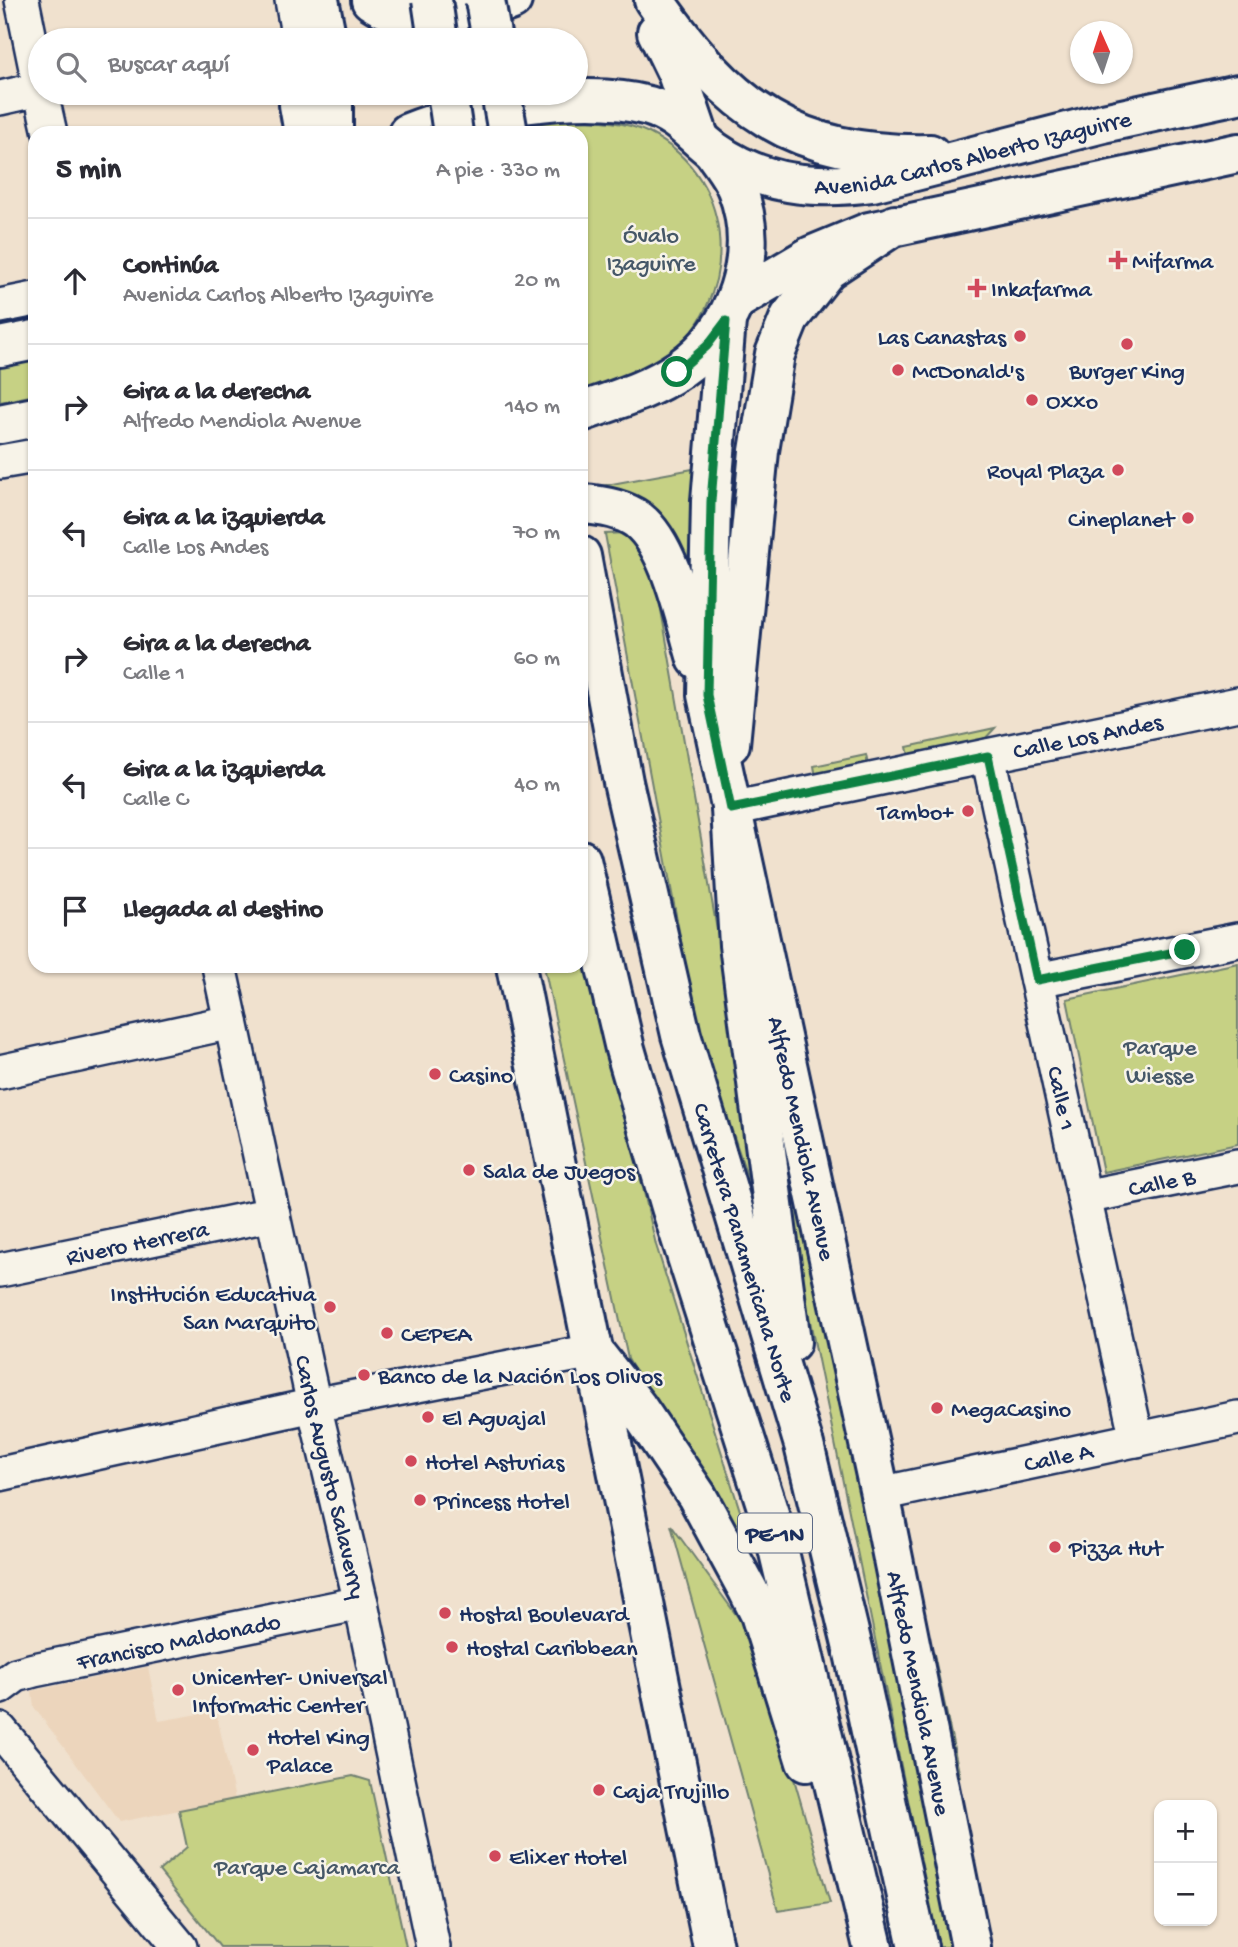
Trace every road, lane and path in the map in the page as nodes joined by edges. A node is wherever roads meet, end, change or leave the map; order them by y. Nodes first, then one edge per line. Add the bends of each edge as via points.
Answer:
1 (22, 0) edge
2 (292, 0) edge
3 (319, 0) edge
4 (371, 0) edge
5 (432, 0) edge
6 (485, 0) edge
7 (512, 0) edge
8 (641, 0) edge
9 (654, 0) edge
10 (28, 28) edge
11 (297, 28) edge
12 (325, 28) edge
13 (436, 28) edge
14 (490, 28) edge
15 (28, 93) edge
16 (1238, 94) edge
17 (0, 98) edge
18 (588, 100) edge
19 (44, 105) edge
20 (449, 105) edge
21 (503, 105) edge
22 (520, 105) edge
23 (306, 111) edge
24 (49, 126) edge
25 (324, 126) edge
26 (429, 126) edge
27 (452, 126) edge
28 (507, 126) edge
29 (706, 144) junction
30 (999, 148) junction
31 (1238, 153) edge
32 (895, 225) junction
33 (28, 300) edge
34 (0, 306) edge
35 (731, 311) junction
36 (28, 341) edge
37 (0, 347) edge
38 (588, 409) edge
39 (28, 418) edge
40 (0, 424) edge
41 (0, 442) edge
42 (28, 443) edge
43 (28, 457) edge
44 (0, 462) edge
45 (588, 504) edge
46 (588, 593) edge
47 (707, 695) junction
48 (1238, 704) edge
49 (988, 756) junction
50 (731, 809) junction
51 (588, 891) edge
52 (1238, 940) edge
53 (220, 973) edge
54 (517, 973) edge
55 (1037, 980) junction
56 (231, 1023) junction
57 (0, 1072) edge
58 (1238, 1166) edge
59 (1084, 1197) junction
60 (273, 1214) junction
61 (0, 1270) edge
62 (593, 1351) junction
63 (314, 1405) junction
64 (1238, 1419) edge
65 (1137, 1440) junction
66 (804, 1445) junction
67 (0, 1474) edge
68 (880, 1494) junction
69 (361, 1603) junction
70 (0, 1687) edge
71 (0, 1730) edge
72 (855, 1865) junction
73 (872, 1944) edge
74 (180, 1947) edge
75 (433, 1947) edge
76 (713, 1947) edge
77 (918, 1947) edge
78 (971, 1947) edge

1 - 10 street
2 - 11 street
3 - 12 main road
4 - 7 main road via 408,15 441,17 490,9
5 - 13 main road, bridge
6 - 14 main road, bridge
8 - 29 main road
9 - 30 main road via 722,83 761,114 801,137 872,152 927,154
15 - 17 street
16 - 30 main road, Avenida Carlos Alberto Izaguirre
18 - 29 main road, Avenida Carlos Alberto Izaguirre via 649,106 683,121
19 - 24 street
20 - 27 main road, bridge
21 - 28 main road, bridge
22 - 26 main road, Avenida Carlos Alberto Izaguirre
23 - 25 main road
29 - 30 main road, Avenida Carlos Alberto Izaguirre via 748,172 772,180 837,187
29 - 35 main road, Avenida Carlos Alberto Izaguirre via 736,186 746,224 746,263
31 - 32 main road, Avenida Carlos Alberto Izaguirre
32 - 35 main road, Avenida Carlos Alberto Izaguirre via 811,256
32 - 50 main road via 827,270 790,317 775,354 759,451 731,727
33 - 34 street
35 - 38 main road, Avenida Carlos Alberto Izaguirre via 701,352 677,372
35 - 47 main road, Alfredo Mendiola Avenue via 711,501
36 - 37 main road
39 - 40 main road
41 - 42 main road
43 - 44 street
45 - 47 main road via 638,520 661,550
46 - 66 main road, Carretera Panamericana Norte / PE-1N via 623,782 681,1035
47 - 50 main road, Alfredo Mendiola Avenue
48 - 49 street, Calle Los Andes
49 - 50 street, Calle Los Andes
49 - 55 street, Calle 1
50 - 66 main road via 739,946
50 - 68 main road, Alfredo Mendiola Avenue
51 - 72 main road, PE-1N via 625,1049 671,1207 772,1522
52 - 55 street
53 - 56 street, Carlos Augusto Salaverry
54 - 62 main road
55 - 59 street, Calle 1
56 - 57 street
56 - 60 street, Carlos Augusto Salaverry
58 - 59 street, Calle B
59 - 65 street, Calle 1
60 - 61 street, Rivero Herrera
60 - 63 street, Carlos Augusto Salaverry
62 - 63 street
62 - 72 main road via 696,1496 748,1590 760,1614 817,1793
62 - 76 main road
63 - 67 street
63 - 69 street, Carlos Augusto Salaverry
64 - 65 street, Calle A
65 - 68 street, Calle A
66 - 77 main road, Carretera Panamericana Norte / PE-1N
68 - 78 main road, Alfredo Mendiola Avenue
69 - 70 street, Francisco Maldonado via 25,1672
69 - 75 street, Carlos Augusto Salaverry
71 - 74 street
72 - 73 main road, PE-1N

